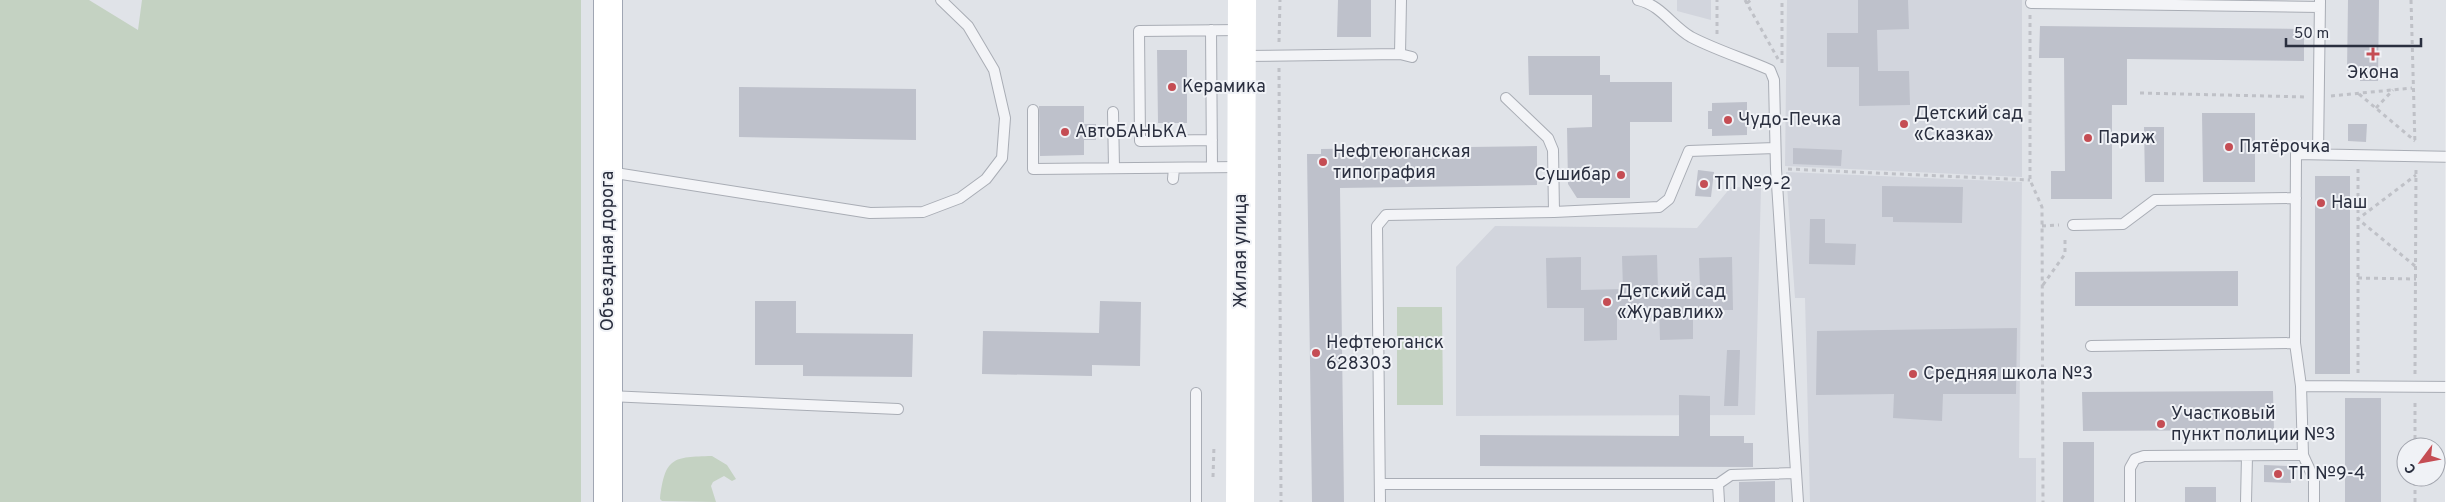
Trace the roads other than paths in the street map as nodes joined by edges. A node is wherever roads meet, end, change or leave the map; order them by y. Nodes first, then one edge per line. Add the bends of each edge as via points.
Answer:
1 (608, 0) edge
2 (941, 0) edge
3 (1242, 0) edge
4 (1401, 0) edge
5 (1638, 0) edge
6 (2030, 3) road end
7 (2320, 3) edge
8 (2460, 9) edge
9 (1211, 30) junction
10 (1242, 43) junction
11 (1400, 54) junction
12 (1412, 57) dead end
13 (1506, 98) dead end
14 (1034, 110) dead end
15 (1113, 112) dead end
16 (1212, 140) junction
17 (1775, 148) junction
18 (2318, 154) junction
19 (2460, 157) junction
20 (1212, 167) junction
21 (1241, 167) junction
22 (1114, 168) junction
23 (1174, 168) junction
24 (608, 172) junction
25 (1174, 179) dead end
26 (2296, 198) junction
27 (2460, 207) edge
28 (1554, 212) junction
29 (2069, 225) road end
30 (2295, 343) junction
31 (2091, 346) dead end
32 (2460, 372) edge
33 (2301, 386) junction
34 (1196, 393) dead end
35 (608, 396) junction
36 (898, 409) dead end
37 (2247, 456) junction
38 (2303, 456) junction
39 (1795, 473) junction
40 (1380, 484) junction
41 (1718, 484) junction
42 (2460, 498) edge
43 (608, 502) edge
44 (1196, 502) edge
45 (1240, 502) edge
46 (1380, 502) edge
47 (1718, 502) edge
48 (1798, 502) edge
49 (2130, 502) edge
50 (2246, 502) edge
51 (2314, 502) edge

1 - 24 main road, Объездная дорога
2 - 24 lane via 968,26 994,70 1005,118 1002,158 986,180 960,198 923,212 870,213
3 - 10 main road, Жилая улица
4 - 11 lane
5 - 17 lane via 1667,16 1690,36 1770,70 1774,80
6 - 7 lane
7 - 18 lane
8 - 19 main road
9 - 10 lane
9 - 16 lane
9 - 16 lane via 1139,31 1140,141
10 - 11 lane via 1279,55
10 - 21 main road, Жилая улица
11 - 12 lane
13 - 28 lane via 1548,138 1552,150
14 - 22 lane via 1033,169
15 - 22 lane
16 - 20 lane
17 - 28 lane via 1689,152 1669,199 1659,207
17 - 39 lane
18 - 19 lane
18 - 26 lane via 2296,154
19 - 27 main road
20 - 21 lane
20 - 23 lane
21 - 45 main road, Жилая улица
22 - 23 lane
23 - 25 lane
24 - 35 main road, Объездная дорога
26 - 29 lane via 2155,200 2122,224
26 - 30 lane
27 - 32 main road
28 - 40 lane via 1386,214 1377,226
30 - 31 lane
30 - 33 lane
32 - 33 lane via 2415,387
32 - 42 main road
33 - 38 lane
34 - 44 lane
35 - 36 lane
35 - 43 main road, Объездная дорога
37 - 38 lane
37 - 49 lane via 2144,456 2135,459 2130,468
37 - 50 lane
38 - 51 lane via 2314,479
39 - 41 lane via 1731,475
39 - 48 lane
40 - 41 lane
40 - 46 lane
41 - 47 lane

